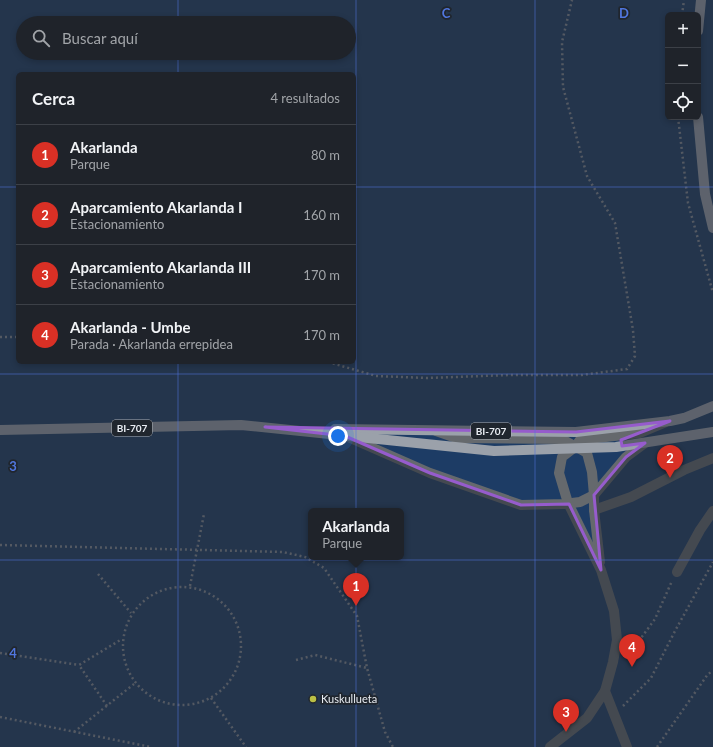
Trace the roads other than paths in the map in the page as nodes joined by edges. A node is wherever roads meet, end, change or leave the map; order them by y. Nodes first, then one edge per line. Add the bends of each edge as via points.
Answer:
1 (701, 2) edge
2 (700, 12) edge
3 (698, 120) edge
4 (713, 228) edge
5 (713, 406) edge
6 (670, 421) junction
7 (265, 427) junction
8 (0, 430) edge
9 (434, 431) junction
10 (713, 432) edge
11 (345, 436) junction
12 (645, 443) junction
13 (575, 448) junction
14 (713, 458) edge
15 (594, 495) junction
16 (568, 503) junction
17 (594, 510) junction
18 (713, 511) edge
19 (601, 570) junction
20 (677, 572) road end
21 (605, 690) junction
22 (550, 747) edge
23 (627, 747) edge

1 - 2 main road
3 - 4 main road via 705,194
5 - 6 main road, BI-707
6 - 9 main road, BI-707 via 576,432
6 - 13 street via 640,433 580,440
7 - 8 main road, BI-707 via 241,425
7 - 9 main road, BI-707
7 - 11 main road, BI-707
9 - 13 street via 456,438 562,439
10 - 12 main road, BI-707
11 - 13 main road, BI-707 via 494,451
11 - 16 street via 430,473 521,505
12 - 13 main road, BI-707
12 - 15 street via 626,457
13 - 15 street via 587,453
13 - 16 street via 562,457 559,473
14 - 17 street via 631,497
15 - 16 street via 580,502
15 - 17 street
16 - 19 street
17 - 19 street
18 - 20 street
19 - 21 street via 614,611 617,640
21 - 22 street via 587,718
21 - 23 street

